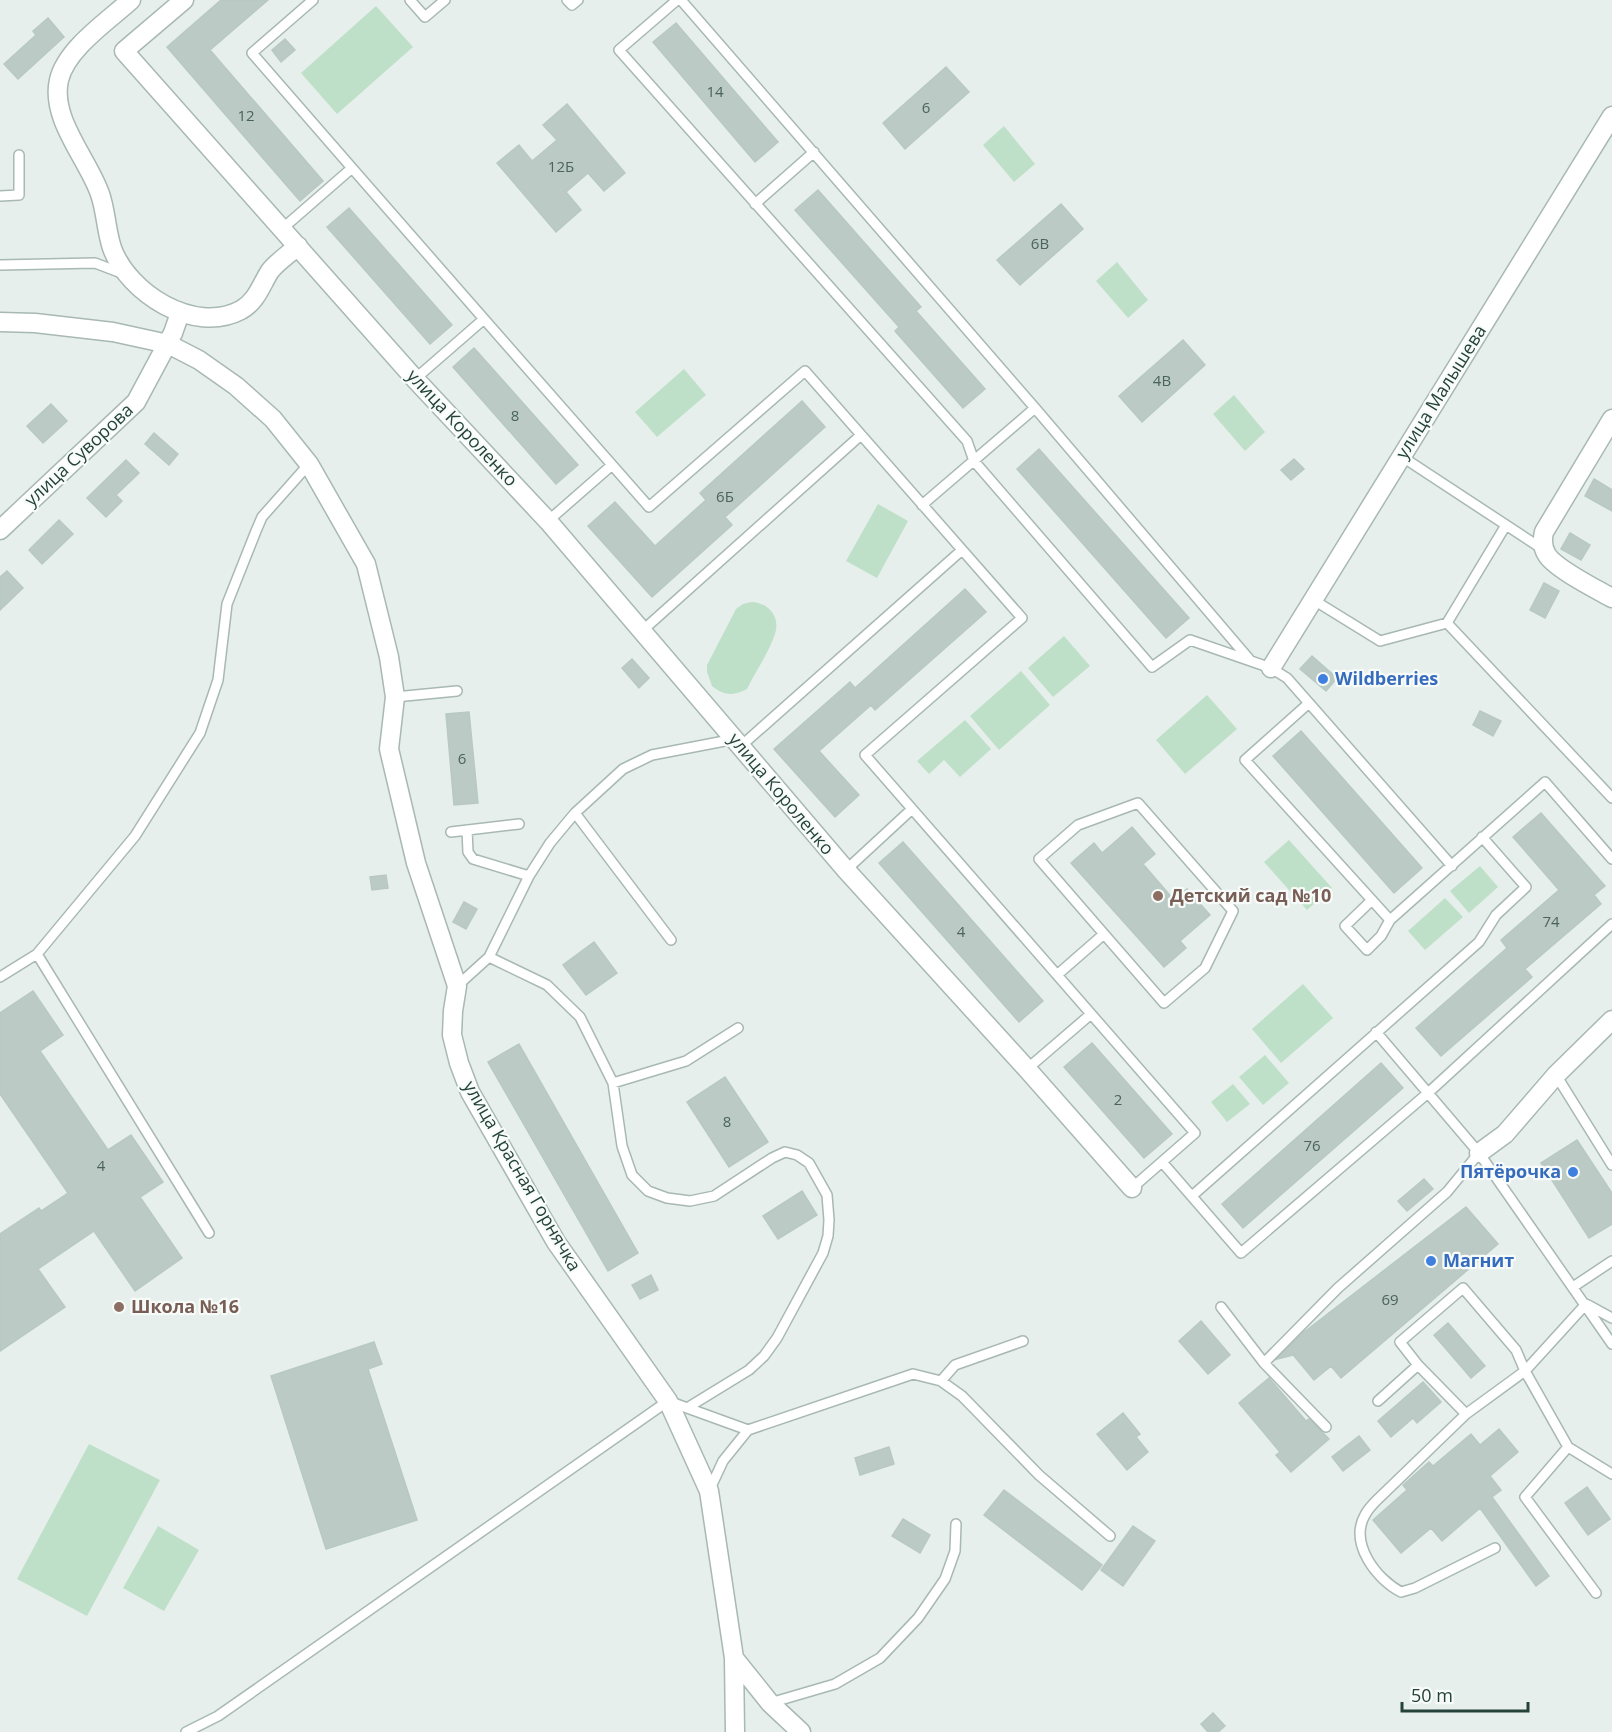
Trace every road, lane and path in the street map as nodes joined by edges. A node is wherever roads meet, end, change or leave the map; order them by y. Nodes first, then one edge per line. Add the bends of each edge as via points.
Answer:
1 (131, 0) edge
2 (184, 0) edge
3 (313, 0) edge
4 (411, 0) edge
5 (445, 0) edge
6 (567, 0) edge
7 (578, 0) edge
8 (679, 0) edge
9 (1612, 116) edge
10 (814, 152) junction
11 (19, 155) dead end
12 (352, 168) junction
13 (0, 196) edge
14 (755, 204) junction
15 (282, 229) junction
16 (297, 246) junction
17 (0, 265) edge
18 (126, 275) junction
19 (180, 313) junction
20 (484, 319) junction
21 (0, 322) edge
22 (168, 344) junction
23 (415, 379) junction
24 (1035, 408) junction
25 (1612, 420) edge
26 (861, 435) junction
27 (1401, 456) junction
28 (974, 461) junction
29 (309, 464) junction
30 (612, 465) junction
31 (922, 505) junction
32 (548, 521) junction
33 (1506, 525) junction
34 (0, 530) edge
35 (962, 550) junction
36 (1544, 550) junction
37 (1612, 598) edge
38 (1312, 599) junction
39 (1447, 623) junction
40 (642, 631) junction
41 (1250, 661) junction
42 (1271, 668) junction
43 (457, 692) dead end
44 (394, 697) junction
45 (1309, 703) junction
46 (738, 743) junction
47 (1612, 798) edge
48 (912, 809) junction
49 (575, 813) junction
50 (519, 824) dead end
51 (466, 830) junction
52 (451, 832) dead end
53 (1482, 837) junction
54 (1612, 859) edge
55 (1452, 866) junction
56 (846, 870) junction
57 (529, 876) junction
58 (1372, 900) junction
59 (1390, 920) junction
60 (1612, 924) edge
61 (1104, 934) junction
62 (671, 940) dead end
63 (38, 954) junction
64 (489, 957) junction
65 (1057, 975) junction
66 (0, 977) edge
67 (457, 986) junction
68 (1091, 1014) junction
69 (1612, 1020) edge
70 (738, 1028) dead end
71 (1376, 1032) junction
72 (1027, 1069) junction
73 (1556, 1076) junction
74 (613, 1083) junction
75 (1428, 1093) junction
76 (1479, 1153) junction
77 (1162, 1161) junction
78 (1612, 1165) edge
79 (1132, 1188) joint
80 (1192, 1196) junction
81 (209, 1233) dead end
82 (1612, 1261) edge
83 (1573, 1287) junction
84 (1586, 1304) junction
85 (1221, 1307) dead end
86 (1612, 1318) edge
87 (1023, 1341) dead end
88 (1612, 1344) edge
89 (1264, 1363) junction
90 (1418, 1365) junction
91 (1525, 1371) junction
92 (941, 1381) junction
93 (668, 1401) junction
94 (1378, 1401) dead end
95 (687, 1408) junction
96 (1466, 1414) junction
97 (1326, 1427) dead end
98 (748, 1430) junction
99 (1568, 1447) junction
100 (1612, 1474) edge
101 (709, 1491) junction
102 (956, 1524) dead end
103 (1110, 1536) dead end
104 (1495, 1548) dead end
105 (1596, 1593) dead end
106 (734, 1658) junction
107 (770, 1703) junction
108 (186, 1732) edge
109 (735, 1732) edge
110 (801, 1732) edge

1 - 18 street via 71,54 59,80 58,109 100,194 112,248
2 - 15 street, улица Короленко via 124,51
3 - 12 lane via 252,53
4 - 5 lane via 425,17
6 - 7 lane via 572,5
8 - 10 lane
8 - 14 lane via 619,50
9 - 27 street, улица Малышева
10 - 14 lane
10 - 24 lane
11 - 13 lane via 19,195
12 - 15 lane
12 - 20 lane
14 - 28 lane via 967,441
15 - 16 street, улица Короленко
16 - 19 street via 271,270 260,292 242,310 199,319
16 - 23 street, улица Короленко
17 - 18 lane via 95,263
18 - 19 street via 152,297
19 - 22 street, улица Суворова
20 - 23 lane
20 - 30 lane
21 - 22 street, улица Красная Горнячка via 113,332
22 - 29 street, улица Красная Горнячка via 237,386 273,419
22 - 34 street, улица Суворова via 136,402
23 - 32 street, улица Короленко
24 - 28 lane
24 - 41 lane
25 - 36 street via 1544,532
26 - 30 lane via 806,371 649,507
26 - 31 lane
26 - 40 lane
27 - 33 lane
27 - 38 street, улица Малышева
28 - 31 lane
28 - 41 lane via 1152,667 1190,640
29 - 44 street, улица Красная Горнячка via 366,564 389,657
29 - 63 lane via 262,517 256,531 227,604 218,680 200,733 135,836
30 - 32 lane
31 - 35 lane
32 - 40 street, улица Короленко
33 - 36 lane
33 - 39 lane
35 - 46 lane
35 - 48 lane via 1022,618 865,755
36 - 37 street via 1559,567
38 - 39 lane via 1380,641
38 - 42 street, улица Малышева
39 - 47 lane
40 - 46 street, улица Короленко
41 - 42 lane
42 - 45 lane via 1287,678
43 - 44 lane
44 - 67 street, улица Красная Горнячка via 389,749 416,863
45 - 55 lane
45 - 58 lane via 1245,760
46 - 49 lane via 652,755 623,769
46 - 56 street, улица Короленко
48 - 56 lane, улица Короленко
48 - 65 lane
49 - 57 lane
49 - 62 lane
50 - 51 lane
51 - 52 lane
51 - 57 lane via 468,852 473,859
53 - 54 lane via 1545,782
53 - 55 lane
53 - 71 lane via 1526,887 1496,915 1479,942
55 - 59 lane
56 - 72 street, улица Короленко
57 - 64 lane
58 - 59 lane
58 - 59 lane via 1345,926 1367,950
60 - 75 lane
61 - 61 lane via 1164,1003 1205,968 1233,911 1138,803 1078,825 1039,859
61 - 65 lane
63 - 66 lane
63 - 81 lane
64 - 67 lane
64 - 74 lane via 547,985 580,1017
65 - 68 lane
67 - 93 street, улица Красная Горнячка via 452,1035 470,1092 556,1242
68 - 72 lane
68 - 77 lane via 1195,1133
69 - 73 street
70 - 74 lane via 686,1061
71 - 75 lane
71 - 80 lane
72 - 79 street, улица Короленко
73 - 76 street via 1505,1134
73 - 78 lane
74 - 95 lane via 622,1146 632,1175 648,1191 690,1201 714,1196 785,1152 809,1163 827,1195 829,1228 823,1253 777,1338 749,1370
75 - 76 lane
75 - 80 lane via 1241,1253
76 - 83 lane
76 - 89 lane via 1447,1192 1338,1288
77 - 79 lane
77 - 80 lane
82 - 83 lane
83 - 84 lane
84 - 86 lane
84 - 88 lane
84 - 91 lane
85 - 89 lane
87 - 92 lane via 955,1365
89 - 97 lane
90 - 91 lane via 1400,1342 1463,1288 1516,1350
90 - 94 lane
90 - 96 lane
91 - 96 lane
91 - 99 lane
92 - 98 lane via 913,1374
92 - 103 lane via 962,1396 1039,1474
93 - 95 lane
93 - 101 street, улица Красная Горнячка
93 - 108 lane via 218,1716
95 - 98 lane
96 - 104 lane via 1377,1500 1364,1516 1361,1534 1368,1563 1387,1585 1401,1592
98 - 101 lane via 723,1461
99 - 100 lane
99 - 105 lane via 1525,1497
101 - 106 street, улица Красная Горнячка
102 - 107 lane via 955,1551 945,1579 918,1617 880,1658 835,1684
106 - 107 street
106 - 109 street, улица Красная Горнячка
107 - 110 street

